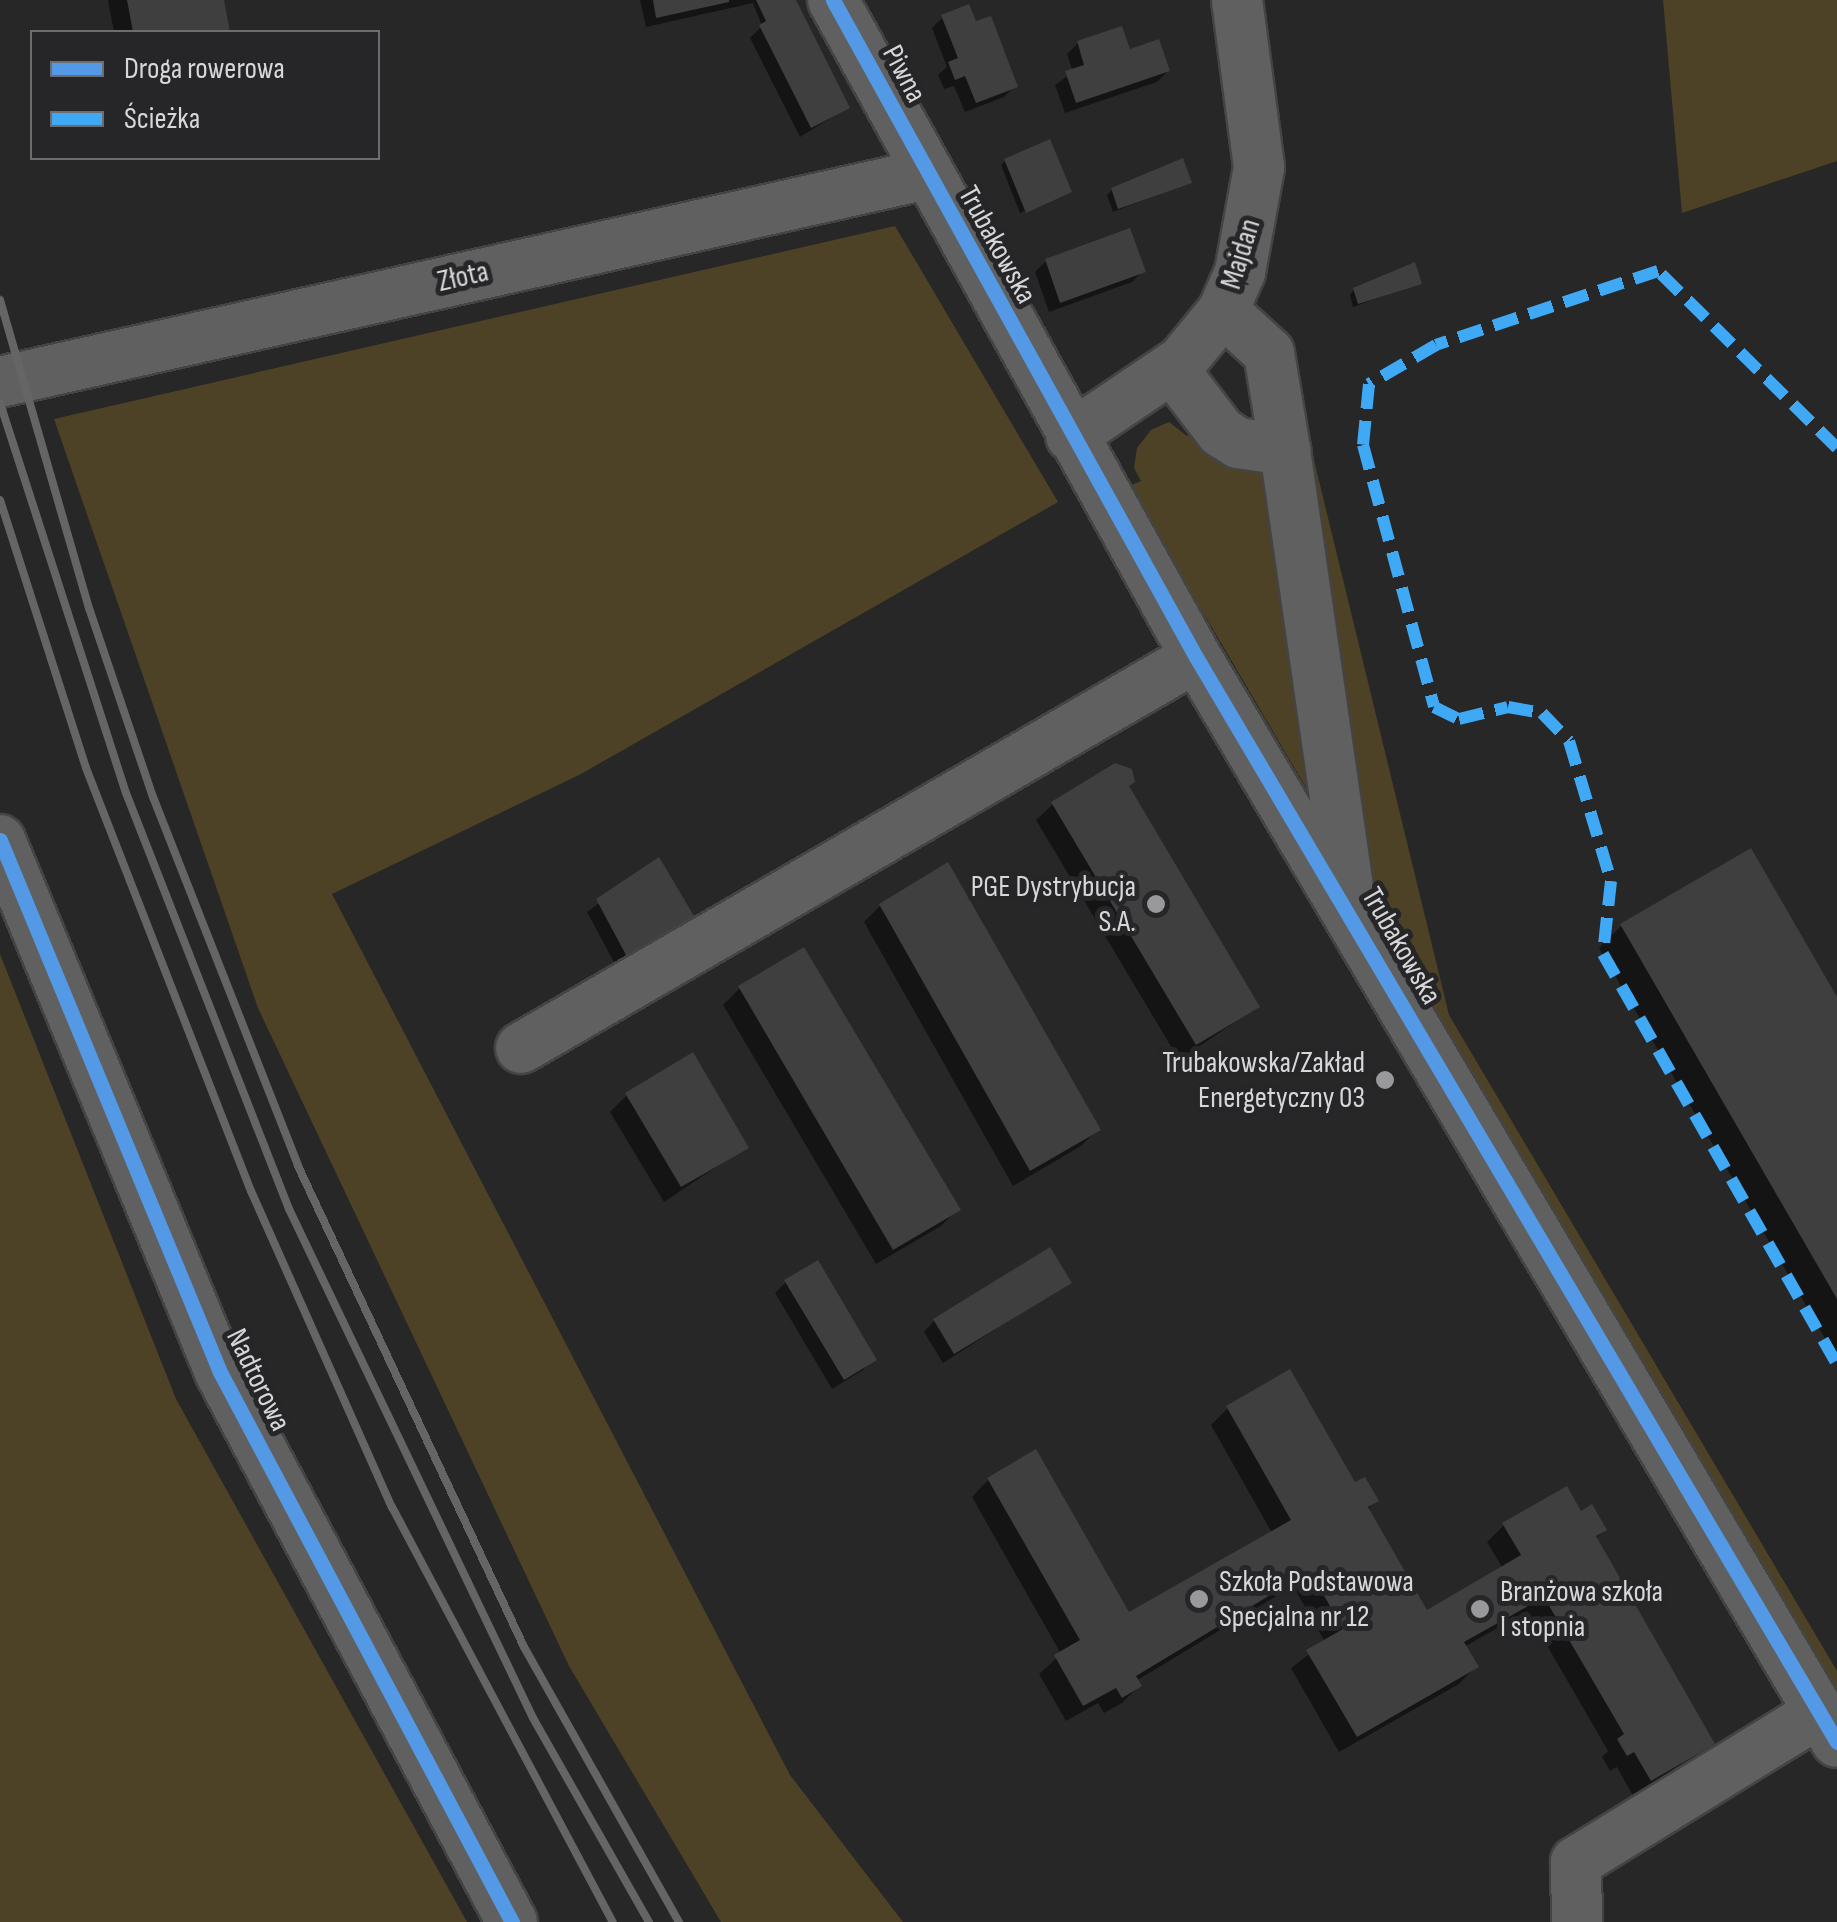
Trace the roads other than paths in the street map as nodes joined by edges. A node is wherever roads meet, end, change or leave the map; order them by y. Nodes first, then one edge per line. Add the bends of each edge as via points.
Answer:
1 (833, 0) edge
2 (1238, 0) edge
3 (926, 174) junction
4 (1223, 310) junction
5 (1172, 368) junction
6 (0, 382) edge
7 (1072, 436) junction
8 (1285, 450) junction
9 (1196, 657) junction
10 (0, 840) edge
11 (1356, 922) junction
12 (520, 1048) dead end
13 (1828, 1727) edge
14 (512, 1922) edge
15 (1577, 1922) edge

1 - 3 street, Piwna
2 - 4 street, Majdan via 1257,199
3 - 6 street, Złota
3 - 7 street, Trubakowska
4 - 5 street, Majdan
4 - 8 street via 1269,353
5 - 7 street, Majdan
5 - 8 street via 1221,432 1238,443
7 - 9 street, Trubakowska
8 - 11 street
9 - 11 street, Trubakowska
9 - 12 street
10 - 14 street, Nadtorowa via 220,1372
11 - 13 street, Trubakowska
13 - 15 street via 1576,1862

